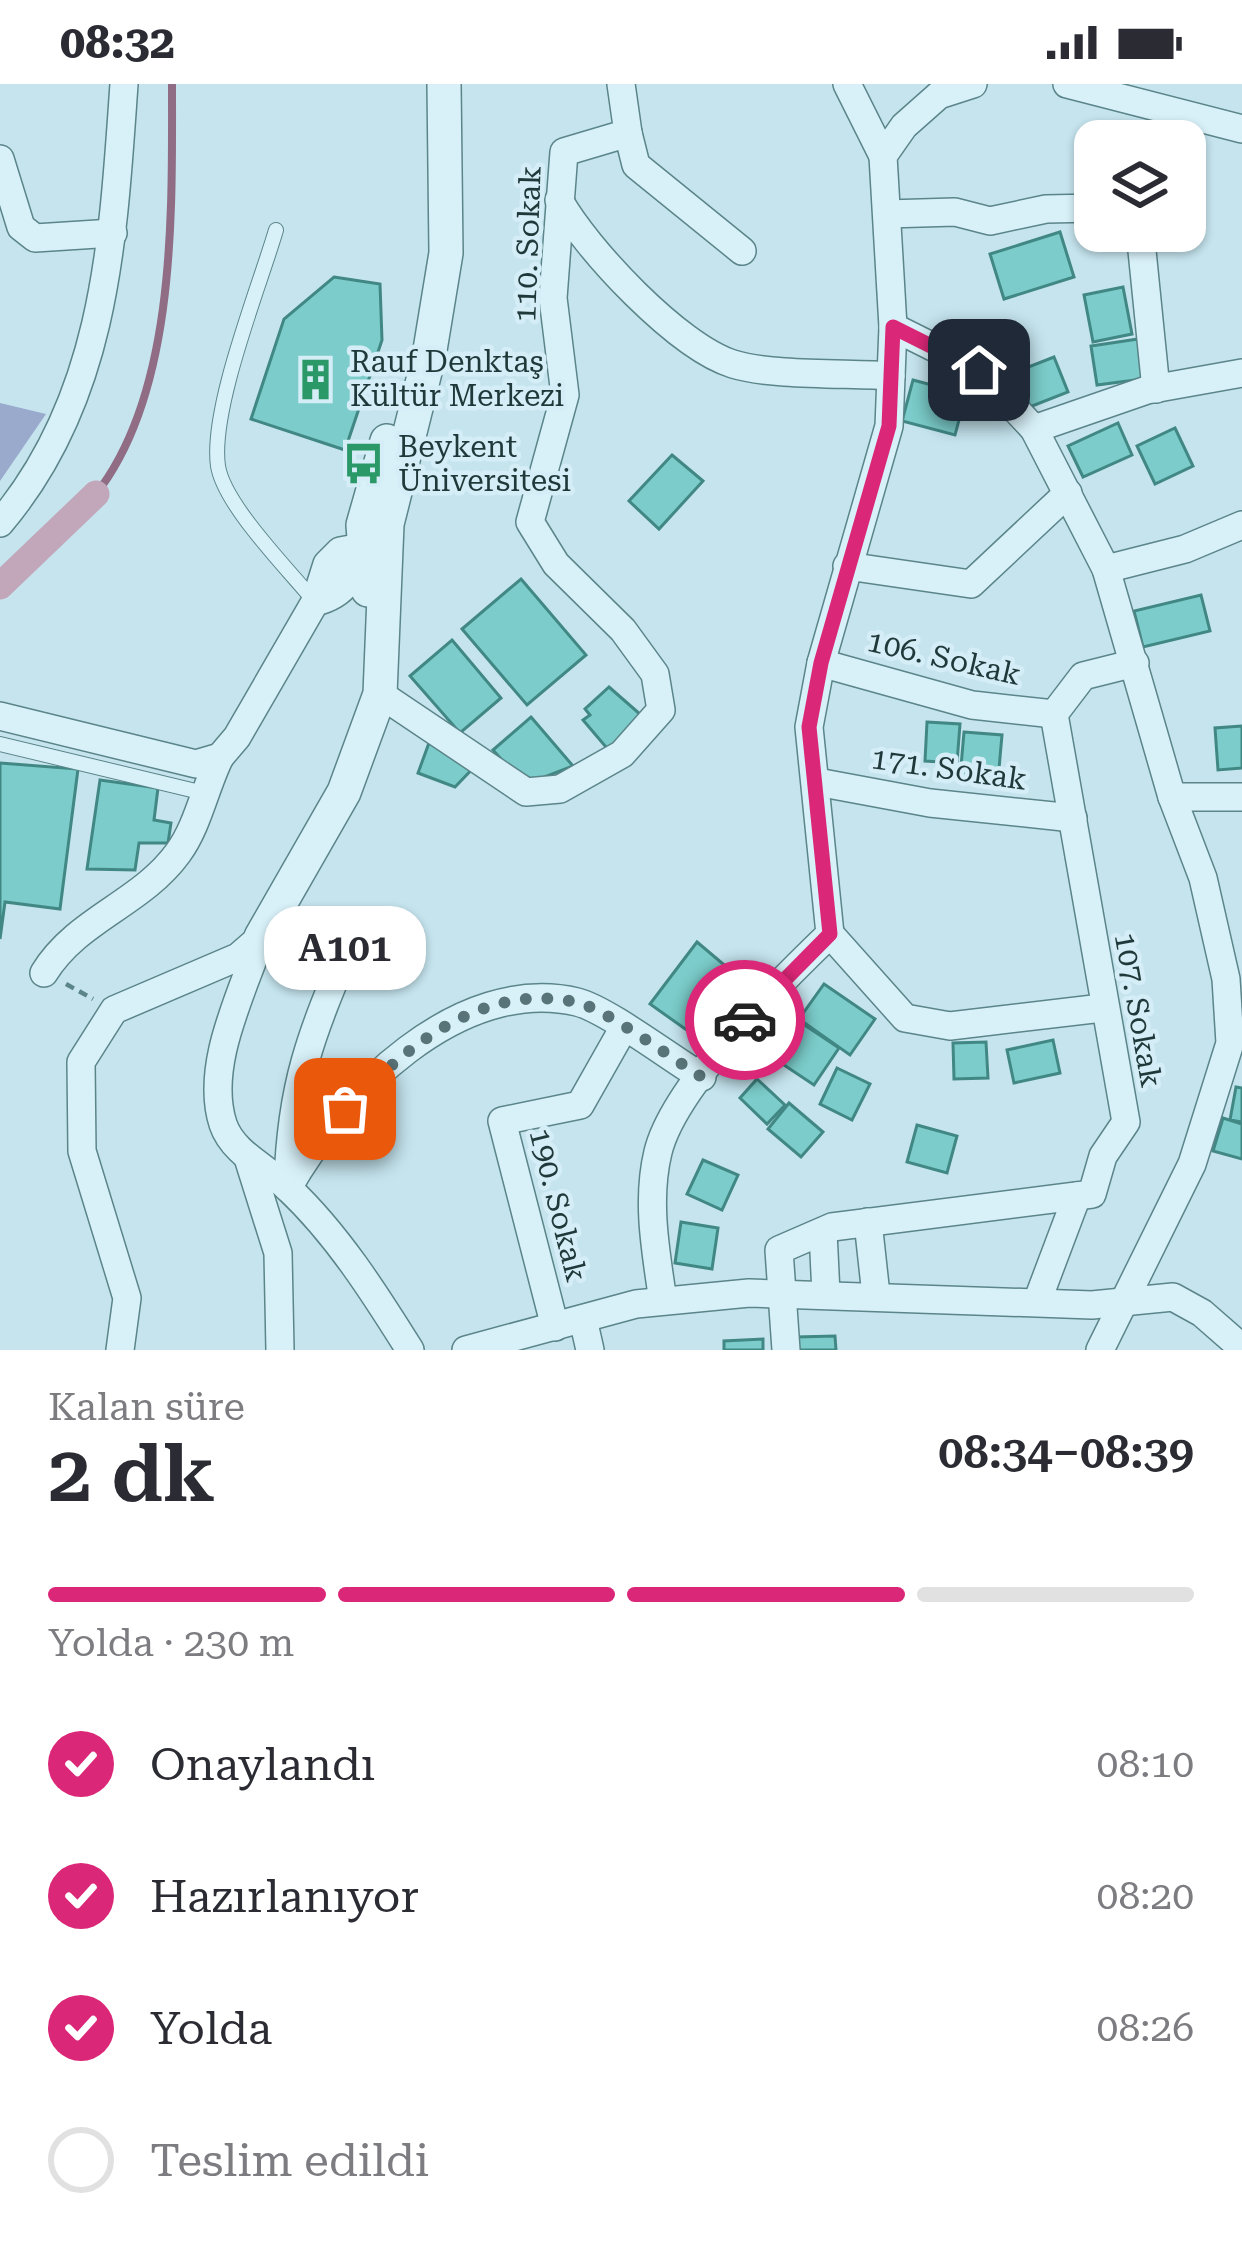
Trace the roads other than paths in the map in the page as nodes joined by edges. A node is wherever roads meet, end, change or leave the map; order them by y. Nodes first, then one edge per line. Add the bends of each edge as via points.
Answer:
1 (124, 84) edge
2 (427, 84) edge
3 (444, 84) edge
4 (621, 84) edge
5 (847, 84) edge
6 (973, 84) edge
7 (1066, 84) edge
8 (1242, 129) edge
9 (628, 133) junction
10 (883, 156) junction
11 (0, 159) edge
12 (559, 200) junction
13 (1074, 208) edge
14 (887, 214) junction
15 (276, 230) dead end
16 (113, 233) junction
17 (742, 251) dead end
18 (1141, 252) edge
19 (893, 327) junction
20 (1242, 373) edge
21 (891, 376) junction
22 (1156, 388) junction
23 (1034, 429) junction
24 (1068, 494) junction
25 (0, 524) edge
26 (1242, 525) edge
27 (374, 548) junction
28 (848, 566) junction
29 (1106, 569) junction
30 (315, 602) junction
31 (821, 663) junction
32 (1135, 663) junction
33 (380, 694) junction
34 (1054, 714) junction
35 (0, 716) edge
36 (0, 744) edge
37 (220, 757) junction
38 (817, 782) junction
39 (204, 793) junction
40 (1172, 797) junction
41 (1242, 797) edge
42 (1072, 818) junction
43 (830, 934) junction
44 (261, 937) junction
45 (349, 945) dead end
46 (44, 973) road end
47 (1234, 979) edge
48 (1102, 1008) junction
49 (623, 1029) junction
50 (1236, 1044) edge
51 (702, 1077) junction
52 (248, 1157) junction
53 (288, 1188) junction
54 (1077, 1196) junction
55 (868, 1222) junction
56 (823, 1232) junction
57 (784, 1293) junction
58 (826, 1294) junction
59 (876, 1295) junction
60 (663, 1301) junction
61 (1124, 1301) junction
62 (1037, 1302) junction
63 (569, 1323) junction
64 (1242, 1348) edge
65 (120, 1350) edge
66 (280, 1350) edge
67 (410, 1350) edge
68 (466, 1350) edge
69 (590, 1350) edge
70 (786, 1350) edge
71 (1100, 1350) edge

1 - 16 street
2 - 27 street via 426,270 403,393 367,504
3 - 27 street via 446,253
4 - 9 street
5 - 10 street
6 - 10 street via 939,94
7 - 8 street
9 - 12 street, 110. Sokak via 564,152
9 - 17 street via 636,165
10 - 14 street
11 - 16 street via 21,227 35,238
12 - 21 street via 576,232 646,304 734,365
12 - 33 street, 110. Sokak via 553,298 565,395 530,522 556,564 655,674 661,710 622,754 560,789 526,792
13 - 14 street via 990,220 956,212
14 - 19 street
15 - 30 lane via 220,421 218,467 227,490
16 - 25 street via 94,346 68,416
18 - 22 street
19 - 21 street
19 - 23 street via 979,370
20 - 22 street
21 - 28 street via 889,426
22 - 23 street
23 - 24 street
24 - 28 street via 971,584
24 - 29 street
26 - 29 street
27 - 30 street via 334,598
27 - 33 street via 386,611
28 - 31 street
29 - 32 street
30 - 37 street
31 - 34 street, 106. Sokak via 972,705
31 - 38 street via 809,727
32 - 34 street via 1083,676
32 - 40 street
33 - 44 street via 344,792
34 - 42 street, 107. Sokak
35 - 37 street via 196,764
36 - 39 lane
37 - 39 street
38 - 42 street, 171. Sokak
38 - 43 street
39 - 46 street via 180,851 120,906 83,927
40 - 41 street
40 - 47 street
42 - 48 street, 107. Sokak
43 - 48 street via 905,1018 950,1026
43 - 51 street via 759,1001
44 - 52 street via 220,1062 224,1125
44 - 65 street via 238,957 114,1010 81,1062 82,1151 127,1298
45 - 53 street via 302,1056
47 - 50 street
48 - 54 street, 107. Sokak via 1126,1122 1103,1156 1092,1194
49 - 51 street
49 - 53 street via 579,1002 492,1002 449,1021 316,1139
49 - 63 street, 190. Sokak via 580,1105 502,1121
50 - 61 street via 1192,1164
51 - 60 street via 672,1116 657,1154 652,1225
52 - 53 street
52 - 66 street via 278,1252
53 - 67 street via 368,1283
54 - 55 street
54 - 62 street
55 - 56 street
55 - 59 street
56 - 57 street via 779,1250
56 - 58 street
57 - 58 street
57 - 60 street
57 - 70 street
58 - 59 street
59 - 62 street
60 - 63 street
61 - 62 street
61 - 64 street via 1173,1297
61 - 71 street
63 - 68 street
63 - 69 street

